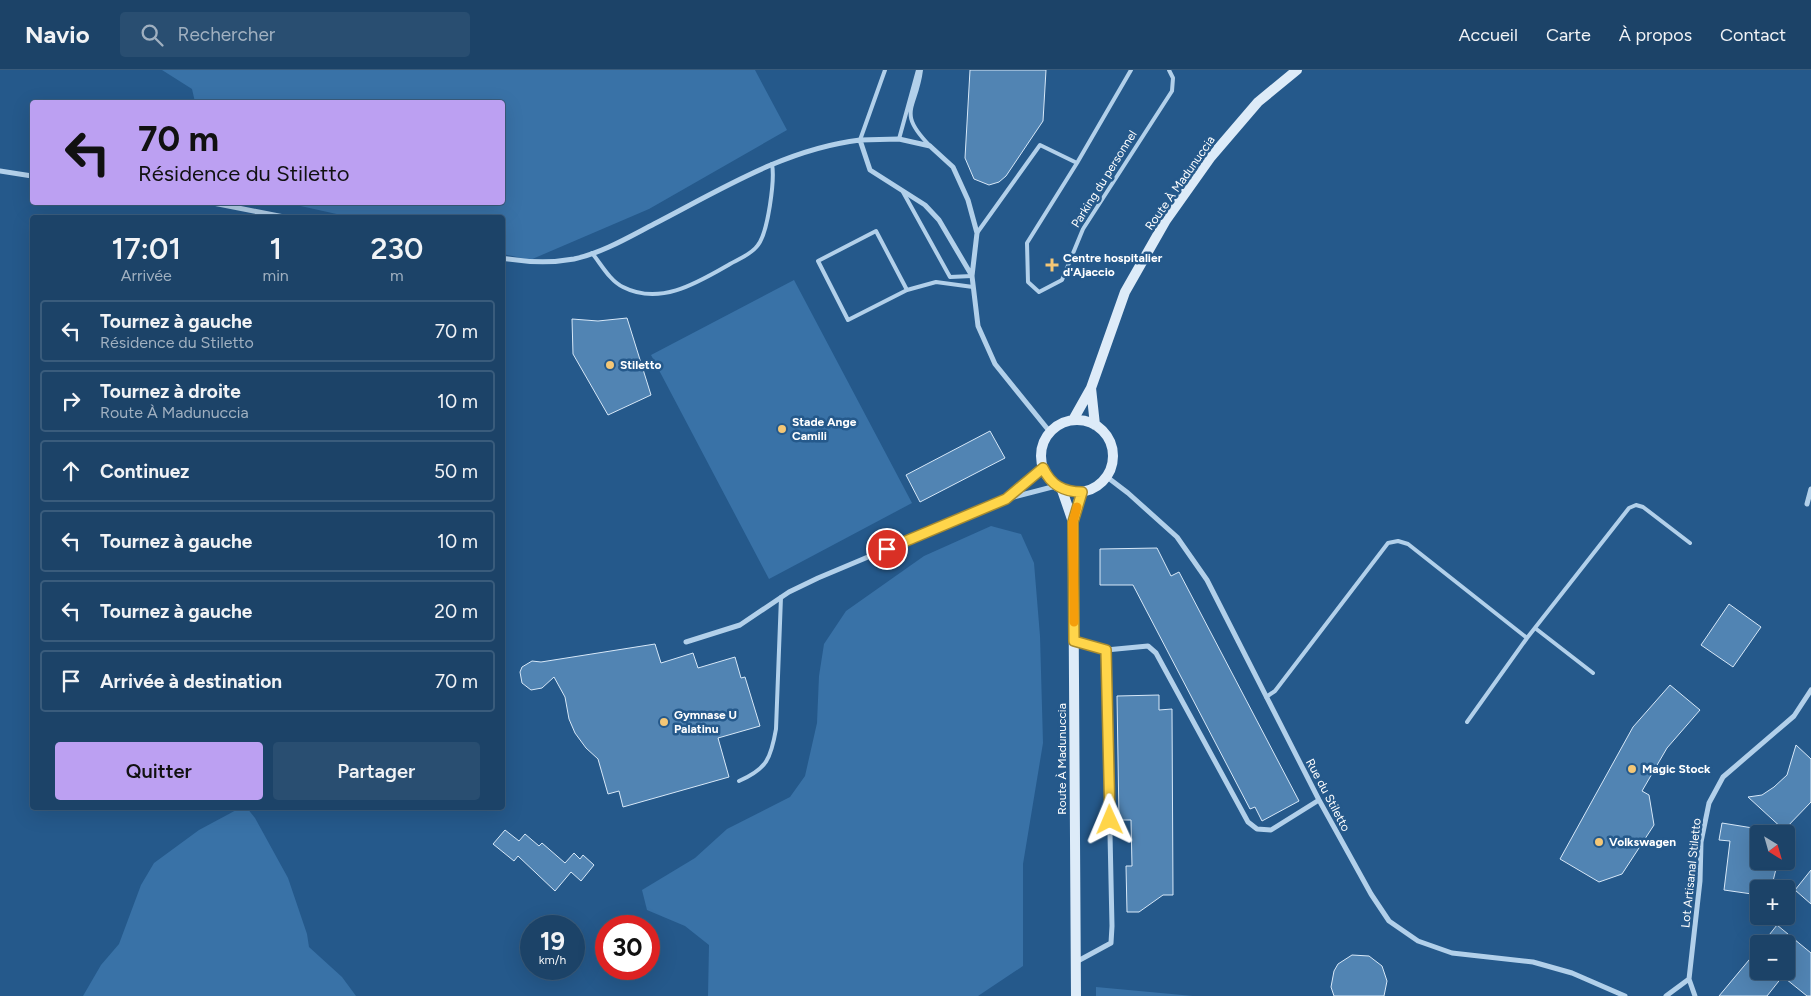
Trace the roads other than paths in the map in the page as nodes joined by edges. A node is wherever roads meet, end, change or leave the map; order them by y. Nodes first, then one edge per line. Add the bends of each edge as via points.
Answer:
1 (885, 70) edge
2 (919, 70) edge
3 (1131, 70) edge
4 (1169, 70) edge
5 (1297, 70) edge
6 (899, 139) junction
7 (860, 140) junction
8 (937, 153) junction
9 (1078, 163) junction
10 (772, 164) junction
11 (0, 171) edge
12 (30, 176) edge
13 (900, 188) junction
14 (223, 205) edge
15 (274, 215) edge
16 (977, 233) junction
17 (592, 253) junction
18 (505, 258) edge
19 (972, 276) junction
20 (973, 287) junction
21 (907, 290) junction
22 (1091, 388) junction
23 (1073, 420) junction
24 (1095, 425) junction
25 (1050, 432) junction
26 (1043, 468) junction
27 (1106, 477) junction
28 (1059, 488) junction
29 (1811, 489) edge
30 (1082, 492) junction
31 (1006, 499) junction
32 (1807, 504) dead end
33 (1073, 522) junction
34 (1690, 543) dead end
35 (781, 597) junction
36 (1535, 628) junction
37 (1527, 638) junction
38 (1074, 641) junction
39 (686, 642) dead end
40 (1106, 650) junction
41 (1593, 673) dead end
42 (1811, 690) edge
43 (1266, 697) junction
44 (1467, 722) dead end
45 (739, 781) dead end
46 (1319, 800) junction
47 (1076, 962) junction
48 (1689, 979) junction
49 (1076, 996) edge
50 (1625, 996) edge
51 (1666, 996) edge
52 (1696, 996) edge

1 - 7 lane
2 - 6 lane
2 - 8 lane via 910,116 912,126
3 - 9 lane, Parking du personnel
4 - 9 lane, Parking du personnel via 1173,78 1172,90 1083,229 1062,280 1039,292 1028,282 1027,243
5 - 22 main road, Route À Madunuccia via 1258,102 1210,158 1166,220 1125,292
6 - 7 street
6 - 8 street via 930,146
7 - 10 street via 810,149
7 - 13 street via 870,170
8 - 16 street via 953,167 968,200
9 - 16 lane via 1040,146
10 - 17 street
10 - 17 lane via 772,195 762,238 750,252 709,276 680,290 660,294 635,292 621,286
11 - 12 street
13 - 19 street via 925,204 939,220
13 - 19 lane via 950,277
14 - 15 street
16 - 19 street
17 - 18 street via 564,260
19 - 20 street
20 - 21 lane via 936,282
20 - 25 street via 978,326 996,364
21 - 21 lane via 848,320 818,261 876,231
22 - 23 main road, Route À Madunuccia
22 - 24 main road
23 - 24 main road
23 - 25 main road
24 - 27 main road via 1104,432 1113,454 1112,466
25 - 26 main road via 1041,449
26 - 28 main road
26 - 31 street
27 - 30 main road via 1095,487
27 - 43 street, Rue du Stiletto via 1177,537 1206,580
28 - 30 main road
28 - 31 street
28 - 33 main road
29 - 32 street
30 - 33 main road
31 - 35 street via 818,578
33 - 38 main road, Route À Madunuccia
34 - 36 lane via 1636,504
35 - 39 street via 740,625
35 - 45 lane via 776,730 772,750 761,769
36 - 37 lane
36 - 41 lane
37 - 43 lane via 1408,544 1388,543 1275,691
37 - 44 lane
38 - 40 street
38 - 47 main road, Route À Madunuccia
40 - 46 street via 1148,646 1156,653 1248,822 1257,829 1271,830
40 - 47 street via 1111,943
42 - 48 street, Lot Artisanal Stiletto via 1794,716 1724,777 1709,803 1701,842
43 - 46 street, Rue du Stiletto
46 - 50 street, Rue du Stiletto via 1389,921 1418,941 1452,953 1533,962 1572,973
47 - 49 main road, Route À Madunuccia
48 - 51 street
48 - 52 street

